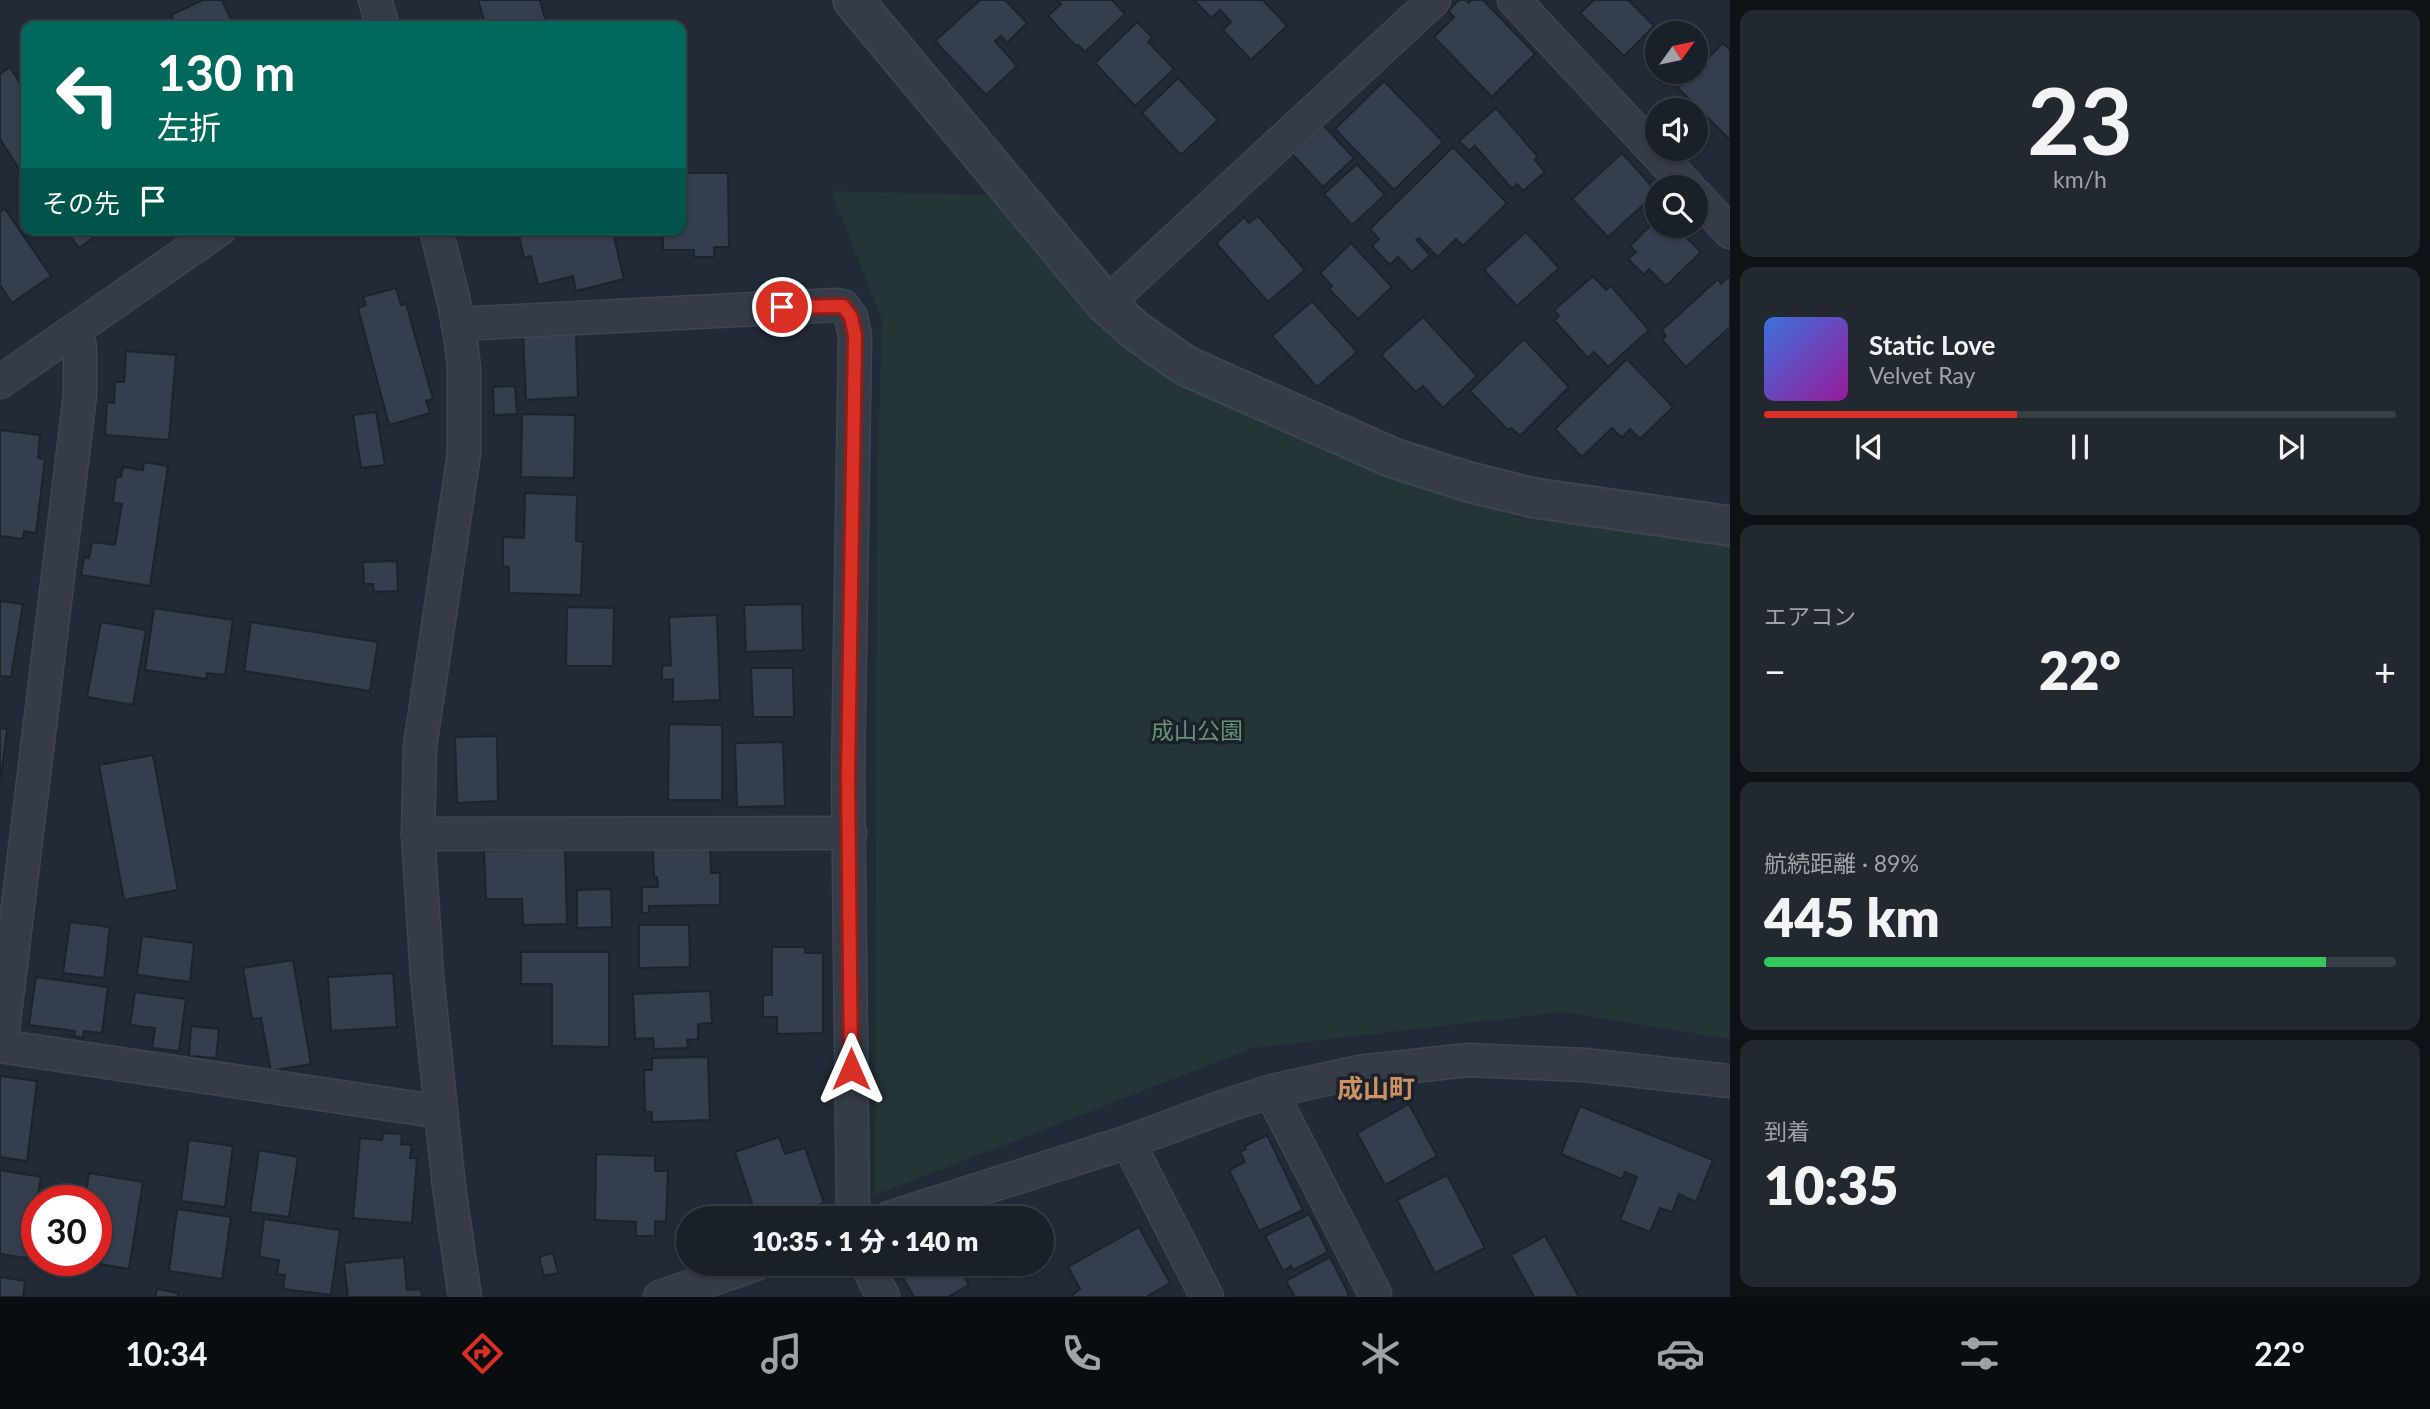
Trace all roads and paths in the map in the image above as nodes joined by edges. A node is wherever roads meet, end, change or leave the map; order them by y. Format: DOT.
graph roads {
  1 [pos="375,0"];
  2 [pos="853,0"];
  3 [pos="1434,0"];
  4 [pos="1514,0"];
  5 [pos="381,21"];
  6 [pos="1677,175"];
  7 [pos="1708,208"];
  8 [pos="1730,232"];
  9 [pos="211,235"];
  10 [pos="437,235"];
  11 [pos="1106,304"];
  12 [pos="458,324"];
  13 [pos="76,330"];
  14 [pos="0,382"];
  15 [pos="1730,526"];
  16 [pos="850,833"];
  17 [pos="418,834"];
  18 [pos="0,1046"];
  19 [pos="1730,1081"];
  20 [pos="1271,1091"];
  21 [pos="441,1112"];
  22 [pos="1128,1142"];
  23 [pos="853,1206"];
  24 [pos="927,1206"];
  25 [pos="721,1276"];
  26 [pos="873,1276"];
  27 [pos="1375,1294"];
  28 [pos="466,1297"];
  29 [pos="660,1297"];
  30 [pos="883,1297"];
  31 [pos="1207,1297"];
  1 -- 5 [label="street"];
  2 -- 11 [label="street"];
  3 -- 11 [label="street"];
  4 -- 6 [label="street"];
  7 -- 8 [label="street"];
  9 -- 13 [label="street"];
  10 -- 12 [label="street"];
  11 -- 15 [label="street"];
  12 -- 16 [label="street"];
  12 -- 17 [label="street"];
  13 -- 14 [label="street"];
  13 -- 18 [label="street"];
  16 -- 17 [label="street"];
  16 -- 23 [label="street"];
  17 -- 21 [label="street"];
  18 -- 21 [label="street"];
  19 -- 20 [label="street"];
  20 -- 22 [label="street"];
  20 -- 27 [label="street"];
  21 -- 28 [label="street"];
  22 -- 24 [label="street"];
  22 -- 31 [label="street"];
  25 -- 29 [label="street"];
  26 -- 30 [label="street"];
}
